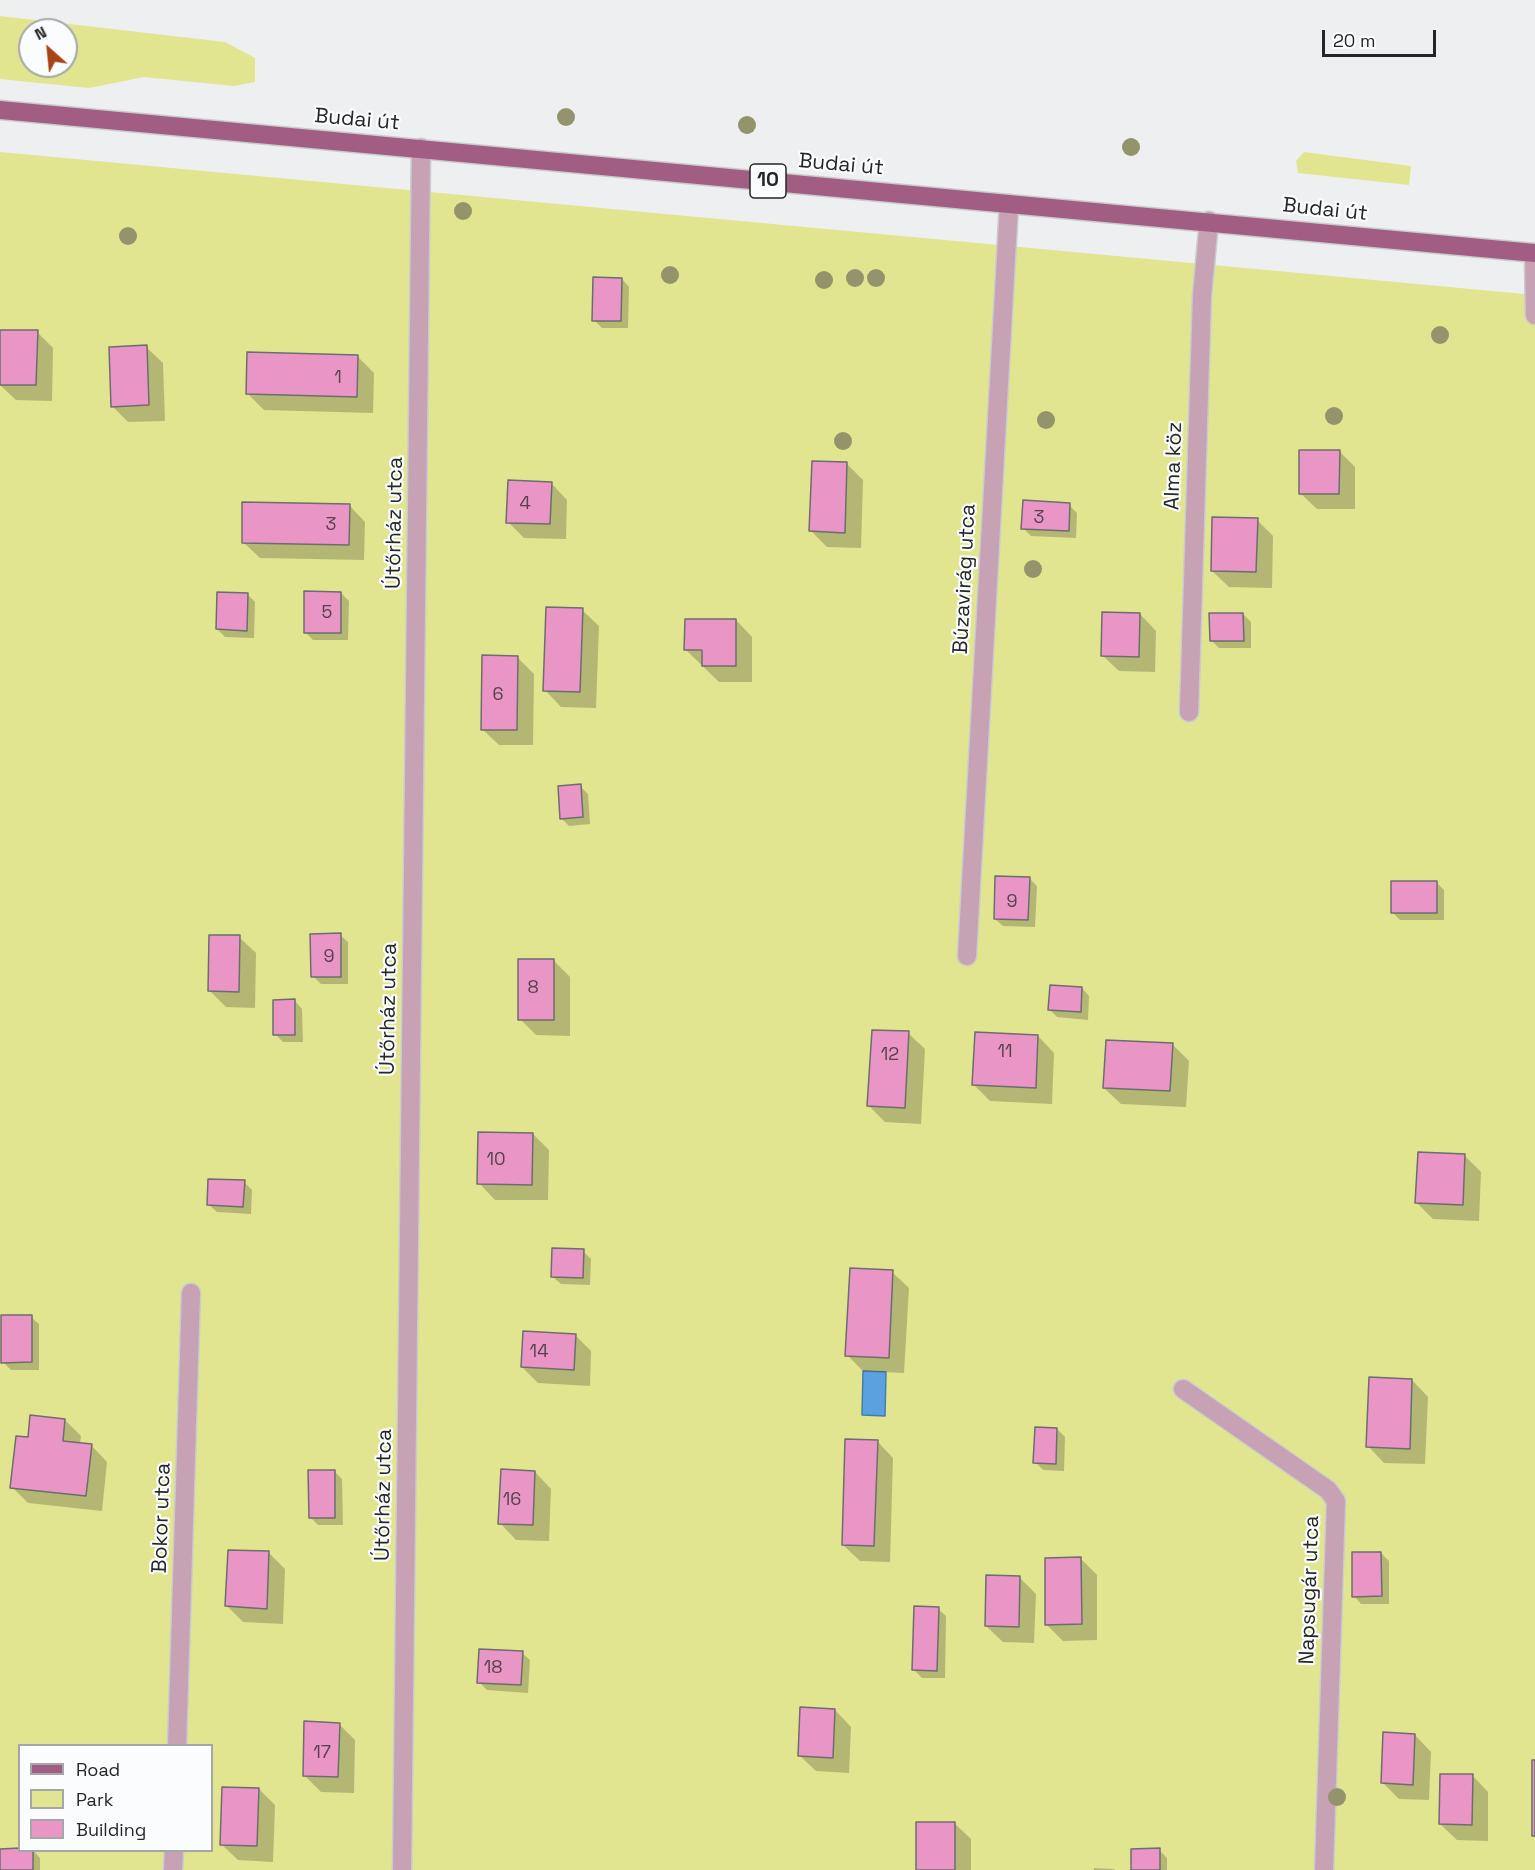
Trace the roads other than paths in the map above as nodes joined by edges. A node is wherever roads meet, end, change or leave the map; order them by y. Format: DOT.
graph roads {
  1 [pos="0,110"];
  2 [pos="422,148"];
  3 [pos="1009,204"];
  4 [pos="1209,221"];
  5 [pos="1534,253"];
  6 [pos="1535,315"];
  7 [pos="1189,712"];
  8 [pos="967,956"];
  9 [pos="191,1293"];
  10 [pos="1183,1389"];
  11 [pos="177,1744"];
  12 [pos="174,1852"];
  13 [pos="173,1870"];
  14 [pos="402,1870"];
  15 [pos="1324,1870"];
  1 -- 2 [label="main road, Budai út / 10"];
  2 -- 3 [label="main road, Budai út / 10"];
  2 -- 14 [label="street, Útőrház utca"];
  3 -- 4 [label="main road, Budai út / 10"];
  3 -- 8 [label="street, Búzavirág utca"];
  4 -- 5 [label="main road, Budai út / 10"];
  4 -- 7 [label="street, Alma köz"];
  5 -- 6 [label="street"];
  9 -- 11 [label="street, Bokor utca"];
  10 -- 15 [label="street, Napsugár utca"];
  12 -- 13 [label="street"];
}
